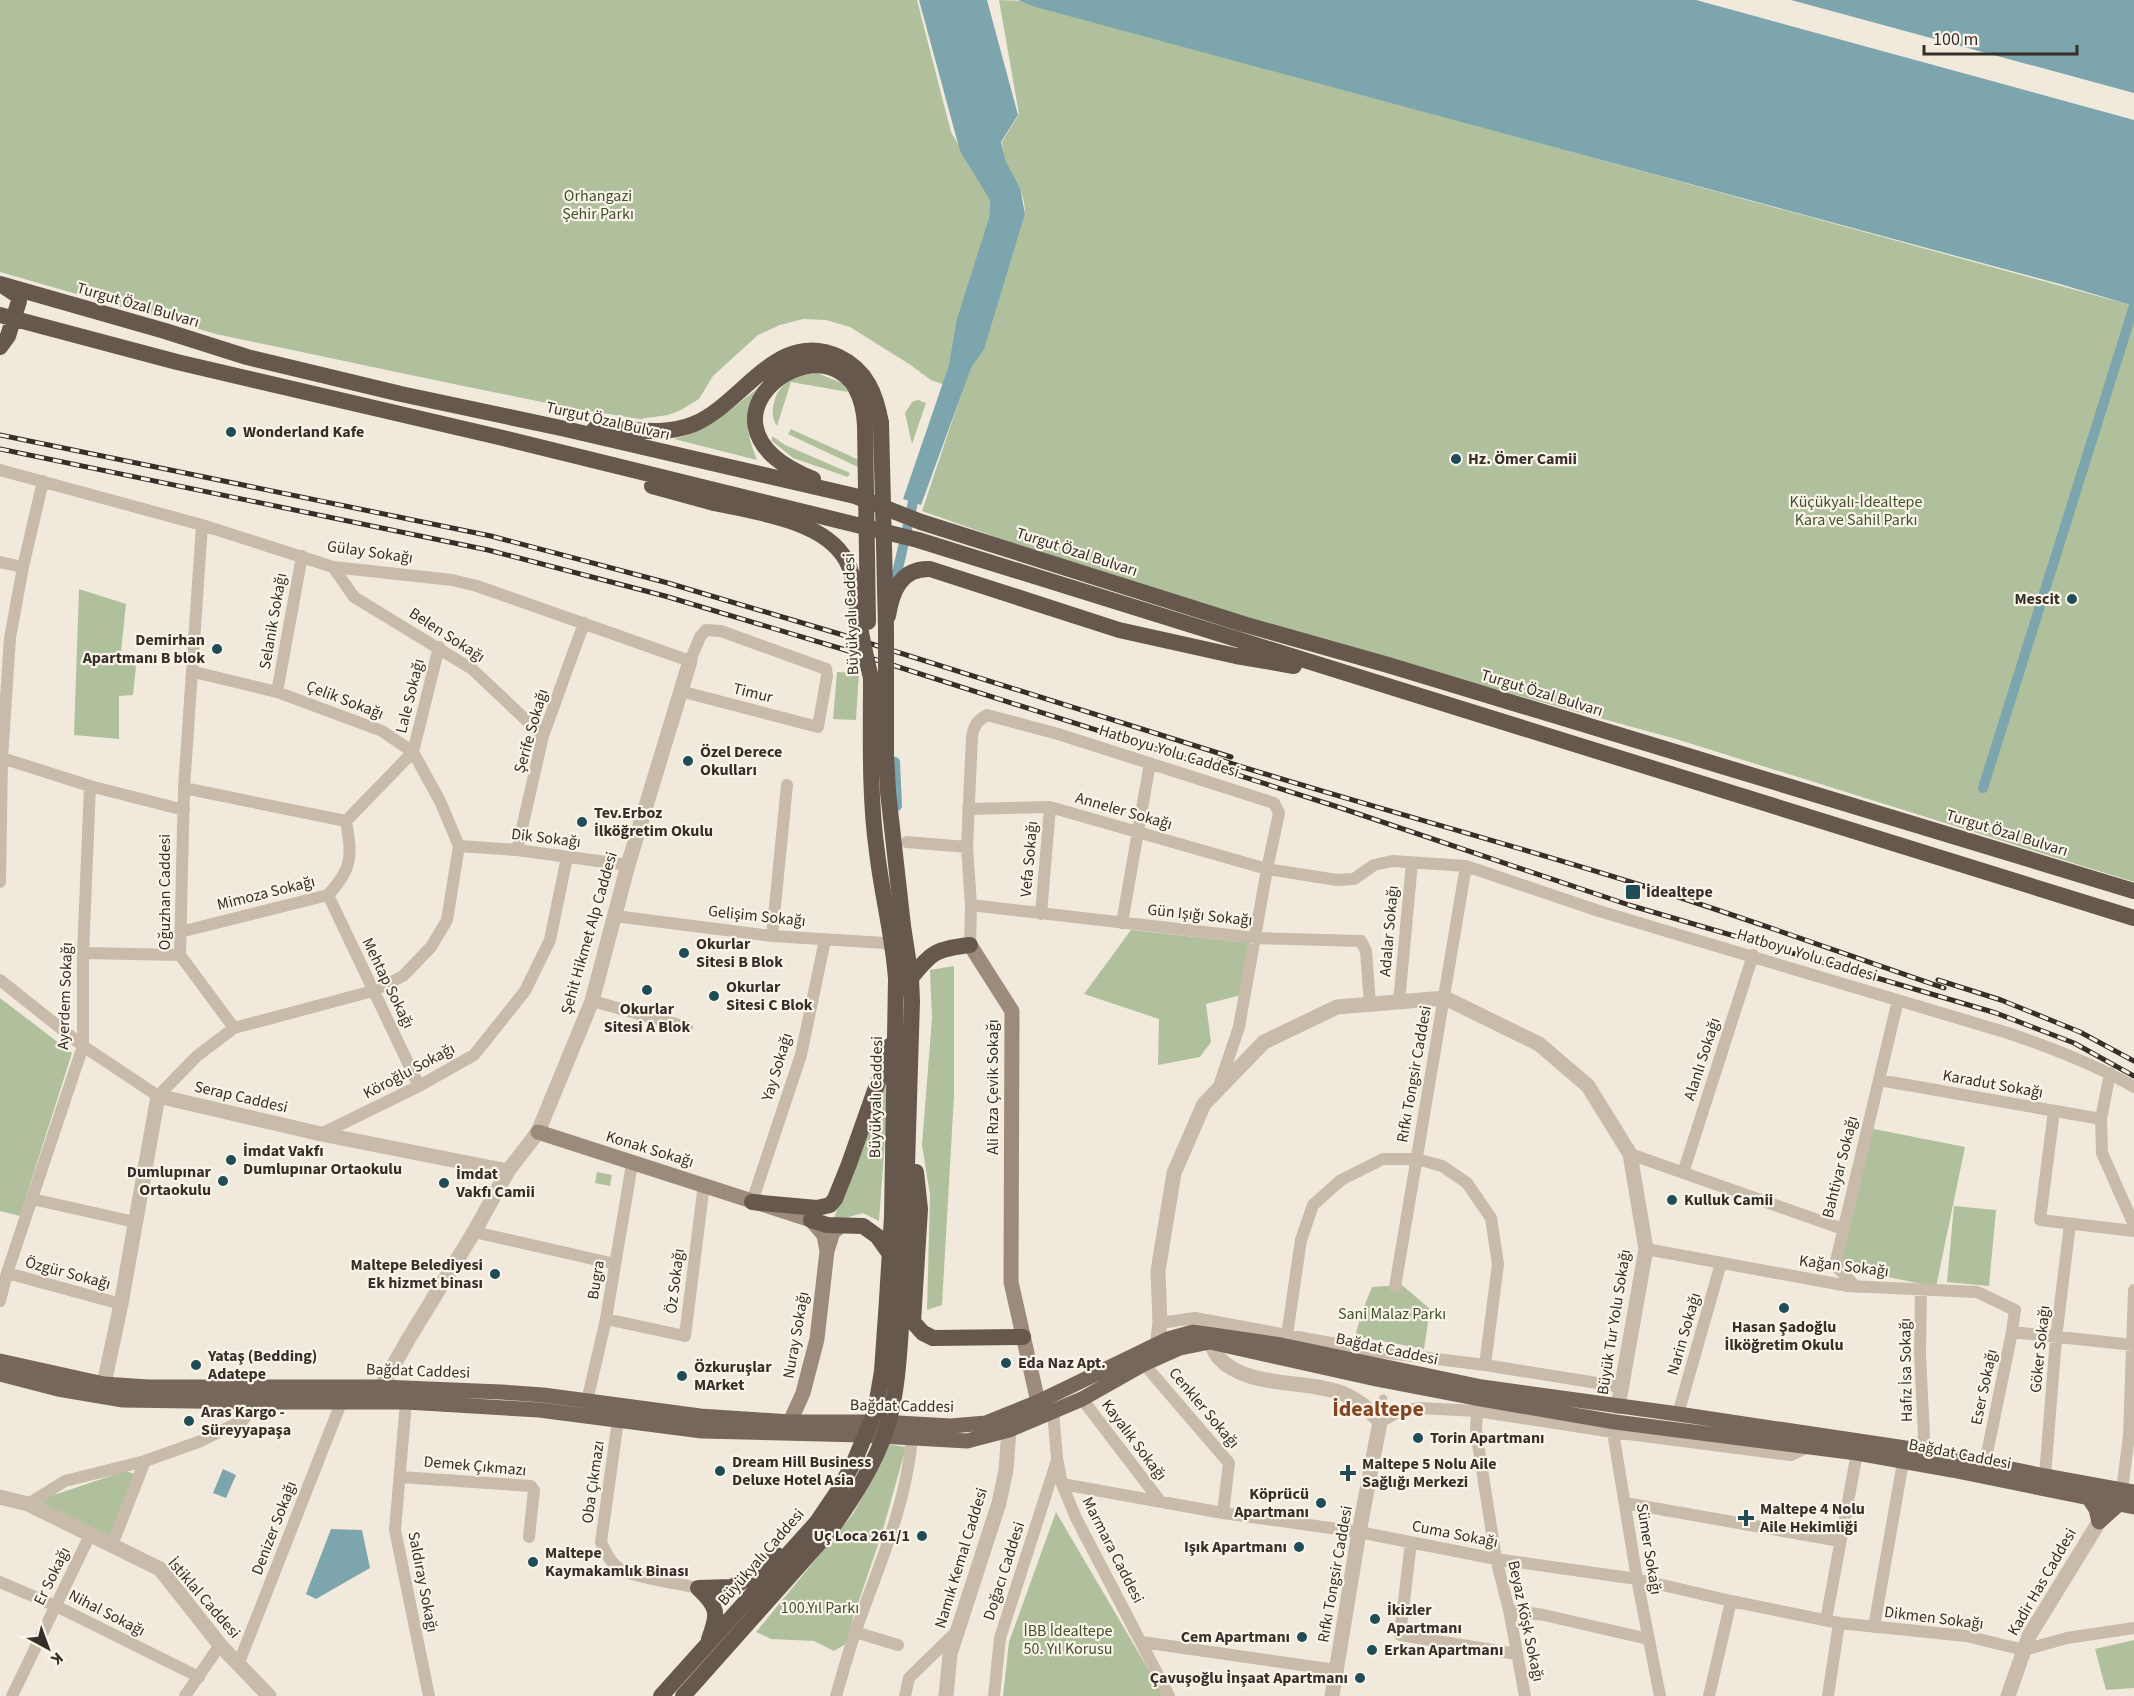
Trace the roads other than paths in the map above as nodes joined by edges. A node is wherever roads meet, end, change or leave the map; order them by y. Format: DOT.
graph roads {
  1 [pos="0,284"];
  2 [pos="7,317"];
  3 [pos="0,347"];
  4 [pos="873,424"];
  5 [pos="561,428"];
  6 [pos="503,438"];
  7 [pos="0,470"];
  8 [pos="43,481"];
  9 [pos="855,496"];
  10 [pos="202,525"];
  11 [pos="302,555"];
  12 [pos="0,562"];
  13 [pos="23,567"];
  14 [pos="333,567"];
  15 [pos="584,623"];
  16 [pos="886,628"];
  17 [pos="5,640"];
  18 [pos="440,647"];
  19 [pos="690,661"];
  20 [pos="194,672"];
  21 [pos="1354,675"];
  22 [pos="871,678"];
  23 [pos="277,692"];
  24 [pos="680,692"];
  25 [pos="818,727"];
  26 [pos="543,736"];
  27 [pos="413,752"];
  28 [pos="2,758"];
  29 [pos="1150,763"];
  30 [pos="787,785"];
  31 [pos="90,786"];
  32 [pos="184,788"];
  33 [pos="1050,807"];
  34 [pos="968,809"];
  35 [pos="184,810"];
  36 [pos="346,821"];
  37 [pos="1137,831"];
  38 [pos="907,843"];
  39 [pos="459,846"];
  40 [pos="966,847"];
  41 [pos="517,850"];
  42 [pos="567,858"];
  43 [pos="1412,863"];
  44 [pos="628,865"];
  45 [pos="1466,866"];
  46 [pos="1267,869"];
  47 [pos="0,882"];
  48 [pos="2134,891"];
  49 [pos="328,895"];
  50 [pos="971,906"];
  51 [pos="1041,914"];
  52 [pos="615,916"];
  53 [pos="2134,918"];
  54 [pos="1122,923"];
  55 [pos="896,925"];
  56 [pos="180,932"];
  57 [pos="772,936"];
  58 [pos="1256,938"];
  59 [pos="825,940"];
  60 [pos="970,945"];
  61 [pos="894,949"];
  62 [pos="83,953"];
  63 [pos="180,955"];
  64 [pos="1753,955"];
  65 [pos="911,978"];
  66 [pos="0,980"];
  67 [pos="373,991"];
  68 [pos="1445,998"];
  69 [pos="1898,1000"];
  70 [pos="592,1001"];
  71 [pos="1399,1002"];
  72 [pos="1370,1005"];
  73 [pos="687,1027"];
  74 [pos="234,1028"];
  75 [pos="895,1033"];
  76 [pos="83,1046"];
  77 [pos="2110,1073"];
  78 [pos="1879,1080"];
  79 [pos="419,1086"];
  80 [pos="2134,1087"];
  81 [pos="1218,1090"];
  82 [pos="158,1096"];
  83 [pos="2054,1112"];
  84 [pos="2102,1119"];
  85 [pos="538,1132"];
  86 [pos="321,1134"];
  87 [pos="909,1145"];
  88 [pos="1630,1154"];
  89 [pos="1417,1159"];
  90 [pos="632,1164"];
  91 [pos="508,1172"];
  92 [pos="1683,1173"];
  93 [pos="704,1184"];
  94 [pos="32,1199"];
  95 [pos="752,1202"];
  96 [pos="811,1220"];
  97 [pos="135,1222"];
  98 [pos="2070,1224"];
  99 [pos="2134,1225"];
  100 [pos="840,1226"];
  101 [pos="1843,1229"];
  102 [pos="2134,1231"];
  103 [pos="474,1232"];
  104 [pos="1646,1249"];
  105 [pos="827,1251"];
  106 [pos="889,1253"];
  107 [pos="1721,1263"];
  108 [pos="615,1264"];
  109 [pos="7,1273"];
  110 [pos="1395,1287"];
  111 [pos="1856,1287"];
  112 [pos="1921,1290"];
  113 [pos="2134,1290"];
  114 [pos="895,1299"];
  115 [pos="0,1301"];
  116 [pos="121,1304"];
  117 [pos="606,1319"];
  118 [pos="1160,1323"];
  119 [pos="2012,1332"];
  120 [pos="1287,1335"];
  121 [pos="1023,1338"];
  122 [pos="2056,1338"];
  123 [pos="1210,1342"];
  124 [pos="1156,1345"];
  125 [pos="2133,1345"];
  126 [pos="0,1361"];
  127 [pos="1144,1364"];
  128 [pos="1485,1365"];
  129 [pos="0,1374"];
  130 [pos="104,1384"];
  131 [pos="1622,1387"];
  132 [pos="380,1394"];
  133 [pos="1082,1399"];
  134 [pos="1383,1399"];
  135 [pos="587,1401"];
  136 [pos="257,1402"];
  137 [pos="406,1402"];
  138 [pos="1038,1402"];
  139 [pos="341,1403"];
  140 [pos="1477,1411"];
  141 [pos="1053,1412"];
  142 [pos="1678,1414"];
  143 [pos="618,1420"];
  144 [pos="1615,1420"];
  145 [pos="790,1422"];
  146 [pos="1380,1422"];
  147 [pos="1009,1430"];
  148 [pos="1779,1436"];
  149 [pos="912,1438"];
  150 [pos="1809,1447"];
  151 [pos="1921,1450"];
  152 [pos="1857,1453"];
  153 [pos="1057,1458"];
  154 [pos="145,1461"];
  155 [pos="1903,1462"];
  156 [pos="1985,1463"];
  157 [pos="2044,1476"];
  158 [pos="400,1477"];
  159 [pos="1062,1484"];
  160 [pos="0,1497"];
  161 [pos="2088,1497"];
  162 [pos="2127,1498"];
  163 [pos="1160,1501"];
  164 [pos="1625,1503"];
  165 [pos="28,1504"];
  166 [pos="1223,1513"];
  167 [pos="2099,1522"];
  168 [pos="823,1527"];
  169 [pos="1359,1532"];
  170 [pos="90,1535"];
  171 [pos="529,1538"];
  172 [pos="1840,1541"];
  173 [pos="1410,1542"];
  174 [pos="112,1545"];
  175 [pos="1496,1559"];
  176 [pos="1637,1579"];
  177 [pos="0,1582"];
  178 [pos="698,1588"];
  179 [pos="1731,1601"];
  180 [pos="56,1606"];
  181 [pos="1509,1610"];
  182 [pos="1826,1620"];
  183 [pos="1839,1623"];
  184 [pos="1874,1627"];
  185 [pos="2134,1628"];
  186 [pos="958,1630"];
  187 [pos="855,1632"];
  188 [pos="1648,1639"];
  189 [pos="1142,1642"];
  190 [pos="220,1645"];
  191 [pos="898,1646"];
  192 [pos="706,1647"];
  193 [pos="2024,1650"];
  194 [pos="1517,1654"];
  195 [pos="238,1665"];
  196 [pos="1336,1670"];
  197 [pos="199,1677"];
  198 [pos="0,1694"];
  199 [pos="4,1696"];
  200 [pos="12,1696"];
  201 [pos="185,1696"];
  202 [pos="269,1696"];
  203 [pos="429,1696"];
  204 [pos="661,1696"];
  205 [pos="684,1696"];
  206 [pos="836,1696"];
  207 [pos="905,1696"];
  208 [pos="946,1696"];
  209 [pos="994,1696"];
  210 [pos="1169,1696"];
  211 [pos="1332,1696"];
  212 [pos="1525,1696"];
  213 [pos="1660,1696"];
  214 [pos="1708,1696"];
  215 [pos="1828,1696"];
  216 [pos="2008,1696"];
  1 -- 2 [label="highway"];
  1 -- 5 [label="highway, Turgut Özal Bulvarı"];
  2 -- 3 [label="highway"];
  2 -- 6 [label="highway"];
  4 -- 5 [label="highway"];
  4 -- 9 [label="highway"];
  4 -- 16 [label="highway, bridge"];
  4 -- 22 [label="highway, Büyükyalı Caddesi, bridge"];
  5 -- 9 [label="highway, Turgut Özal Bulvarı"];
  6 -- 21 [label="highway"];
  6 -- 22 [label="highway, bridge"];
  7 -- 8 [label="street, Gülay Sokağı"];
  8 -- 10 [label="street, Gülay Sokağı"];
  8 -- 13 [label="street"];
  9 -- 48 [label="highway, Turgut Özal Bulvarı"];
  10 -- 11 [label="street, Gülay Sokağı"];
  10 -- 20 [label="street, Oğuzhan Caddesi"];
  11 -- 14 [label="street, Gülay Sokağı"];
  11 -- 23 [label="street, Selanik Sokağı"];
  12 -- 13 [label="street"];
  13 -- 17 [label="street"];
  14 -- 15 [label="street, Gülay Sokağı"];
  14 -- 18 [label="street, Belen Sokağı"];
  15 -- 19 [label="street, Gülay Sokağı"];
  15 -- 26 [label="street, Şerife Sokağı"];
  16 -- 21 [label="highway, bridge"];
  16 -- 55 [label="highway, Büyükyalı Caddesi, bridge"];
  17 -- 28 [label="street"];
  18 -- 26 [label="street, Belen Sokağı"];
  18 -- 27 [label="street, Lale Sokağı"];
  19 -- 24 [label="street, Şehit Hikmet Alp Caddesi"];
  19 -- 25 [label="street, Şehit Hikmet Alp Caddesi"];
  20 -- 23 [label="street, Çelik Sokağı"];
  20 -- 32 [label="street, Oğuzhan Caddesi"];
  21 -- 53 [label="highway"];
  22 -- 55 [label="highway, Büyükyalı Caddesi"];
  23 -- 27 [label="street, Çelik Sokağı"];
  24 -- 25 [label="street, Timur"];
  24 -- 44 [label="street, Şehit Hikmet Alp Caddesi"];
  26 -- 41 [label="street, Şerife Sokağı"];
  27 -- 36 [label="street"];
  27 -- 39 [label="street, Çelik Sokağı"];
  28 -- 31 [label="street"];
  28 -- 47 [label="street"];
  29 -- 34 [label="street, Hatboyu Yolu Caddesi"];
  29 -- 37 [label="street"];
  29 -- 46 [label="street, Hatboyu Yolu Caddesi"];
  30 -- 57 [label="street"];
  31 -- 35 [label="street"];
  31 -- 62 [label="street, Ayerdem Sokağı"];
  32 -- 35 [label="street, Oğuzhan Caddesi"];
  32 -- 36 [label="street"];
  33 -- 34 [label="street, Anneler Sokağı"];
  33 -- 37 [label="street, Anneler Sokağı"];
  33 -- 51 [label="street, Vefa Sokağı"];
  34 -- 40 [label="street"];
  35 -- 56 [label="street, Oğuzhan Caddesi"];
  36 -- 49 [label="street, Mimoza Sokağı"];
  37 -- 46 [label="street, Anneler Sokağı"];
  37 -- 54 [label="street"];
  38 -- 40 [label="street"];
  39 -- 41 [label="street, Dik Sokağı"];
  39 -- 67 [label="street"];
  40 -- 50 [label="street"];
  41 -- 42 [label="street, Dik Sokağı"];
  42 -- 44 [label="street, Dik Sokağı"];
  42 -- 79 [label="street, Köroğlu Sokağı"];
  43 -- 45 [label="street, Hatboyu Yolu Caddesi"];
  43 -- 46 [label="street, Anneler Sokağı"];
  43 -- 71 [label="street, Adalar Sokağı"];
  44 -- 52 [label="street, Şehit Hikmet Alp Caddesi"];
  45 -- 64 [label="street, Hatboyu Yolu Caddesi"];
  45 -- 68 [label="street, Rıfkı Tongsir Caddesi"];
  46 -- 58 [label="street"];
  49 -- 56 [label="street, Mimoza Sokağı"];
  49 -- 67 [label="street, Mehtap Sokağı"];
  50 -- 51 [label="street, Gün Işığı Sokağı"];
  50 -- 60 [label="street"];
  51 -- 54 [label="street, Gün Işığı Sokağı"];
  52 -- 57 [label="street, Gelişim Sokağı"];
  52 -- 70 [label="street, Şehit Hikmet Alp Caddesi"];
  54 -- 58 [label="street, Gün Işığı Sokağı"];
  55 -- 61 [label="highway, Büyükyalı Caddesi"];
  55 -- 65 [label="highway, Büyükyalı Caddesi"];
  56 -- 63 [label="street, Oğuzhan Caddesi"];
  57 -- 59 [label="street, Gelişim Sokağı"];
  58 -- 72 [label="street, Gün Işığı Sokağı"];
  58 -- 81 [label="street"];
  59 -- 61 [label="street, Gelişim Sokağı"];
  59 -- 95 [label="street, Yay Sokağı"];
  60 -- 65 [label="highway"];
  60 -- 121 [label="main road, Ali Rıza Çevik Sokağı"];
  61 -- 75 [label="highway, Büyükyalı Caddesi"];
  62 -- 63 [label="street"];
  62 -- 76 [label="street, Ayerdem Sokağı"];
  63 -- 74 [label="street, Oğuzhan Caddesi"];
  64 -- 69 [label="street, Hatboyu Yolu Caddesi"];
  64 -- 92 [label="street, Alanlı Sokağı"];
  65 -- 87 [label="highway, Büyükyalı Caddesi"];
  66 -- 76 [label="street, Serap Caddesi"];
  67 -- 74 [label="street"];
  67 -- 79 [label="street, Mehtap Sokağı"];
  68 -- 71 [label="street"];
  68 -- 88 [label="street, Büyük Tur Yolu Sokağı"];
  68 -- 89 [label="street, Rıfkı Tongsir Caddesi"];
  69 -- 77 [label="street, Hatboyu Yolu Caddesi"];
  69 -- 78 [label="street, Bahtiyar Sokağı"];
  70 -- 73 [label="street"];
  70 -- 85 [label="street, Şehit Hikmet Alp Caddesi"];
  71 -- 72 [label="street"];
  72 -- 81 [label="street"];
  74 -- 82 [label="street"];
  75 -- 95 [label="highway"];
  75 -- 106 [label="highway, Büyükyalı Caddesi"];
  76 -- 82 [label="street, Serap Caddesi"];
  76 -- 94 [label="street, Ayerdem Sokağı"];
  77 -- 80 [label="street, Hatboyu Yolu Caddesi"];
  77 -- 84 [label="street"];
  78 -- 83 [label="street, Karadut Sokağı"];
  78 -- 101 [label="street, Bahtiyar Sokağı"];
  79 -- 86 [label="street, Köroğlu Sokağı"];
  81 -- 118 [label="street"];
  82 -- 86 [label="street, Serap Caddesi"];
  82 -- 97 [label="street"];
  83 -- 84 [label="street, Karadut Sokağı"];
  83 -- 98 [label="street"];
  84 -- 99 [label="street"];
  85 -- 90 [label="main road, Konak Sokağı"];
  85 -- 91 [label="street, Şehit Hikmet Alp Caddesi"];
  86 -- 91 [label="street, Serap Caddesi"];
  87 -- 114 [label="highway, Büyükyalı Caddesi"];
  87 -- 121 [label="highway"];
  88 -- 92 [label="street, Bahtiyar Sokağı"];
  88 -- 104 [label="street, Büyük Tur Yolu Sokağı"];
  89 -- 110 [label="street, Rıfkı Tongsir Caddesi"];
  89 -- 120 [label="street"];
  89 -- 128 [label="street"];
  90 -- 93 [label="main road, Konak Sokağı"];
  90 -- 108 [label="street, Bugra"];
  91 -- 103 [label="street, Şehit Hikmet Alp Caddesi"];
  92 -- 101 [label="street, Bahtiyar Sokağı"];
  93 -- 95 [label="main road, Konak Sokağı"];
  93 -- 117 [label="street, Öz Sokağı"];
  94 -- 97 [label="street"];
  94 -- 109 [label="street, Ayerdem Sokağı"];
  95 -- 96 [label="main road, Konak Sokağı"];
  96 -- 100 [label="highway"];
  96 -- 105 [label="main road"];
  97 -- 116 [label="street"];
  98 -- 102 [label="street"];
  98 -- 122 [label="street, Göker Sokağı"];
  100 -- 105 [label="main road"];
  100 -- 106 [label="highway"];
  101 -- 111 [label="street"];
  103 -- 108 [label="street"];
  103 -- 132 [label="street, Şehit Hikmet Alp Caddesi"];
  104 -- 107 [label="street, Kağan Sokağı"];
  104 -- 131 [label="street, Büyük Tur Yolu Sokağı"];
  105 -- 145 [label="main road, Nuray Sokağı"];
  106 -- 114 [label="highway, Büyükyalı Caddesi"];
  107 -- 111 [label="street, Kağan Sokağı"];
  107 -- 142 [label="street, Narin Sokağı"];
  108 -- 117 [label="street, Bugra"];
  109 -- 115 [label="street, Ayerdem Sokağı"];
  109 -- 116 [label="street, Özgür Sokağı"];
  111 -- 112 [label="street, Kağan Sokağı"];
  112 -- 119 [label="street, Kağan Sokağı"];
  112 -- 151 [label="street, Hafız İsa Sokağı"];
  113 -- 125 [label="street"];
  114 -- 168 [label="highway, Büyükyalı Caddesi, bridge"];
  116 -- 130 [label="street"];
  117 -- 135 [label="street, Bugra"];
  118 -- 120 [label="street"];
  118 -- 124 [label="street"];
  119 -- 122 [label="street, Eser Sokağı"];
  119 -- 156 [label="street, Eser Sokağı"];
  120 -- 128 [label="street"];
  121 -- 138 [label="main road, Ali Rıza Çevik Sokağı"];
  122 -- 125 [label="street, Eser Sokağı"];
  122 -- 157 [label="street, Göker Sokağı"];
  123 -- 127 [label="main road, Bağdat Caddesi"];
  123 -- 144 [label="main road, Bağdat Caddesi"];
  123 -- 146 [label="street"];
  124 -- 138 [label="main road, Bağdat Caddesi"];
  124 -- 144 [label="main road, Bağdat Caddesi"];
  125 -- 162 [label="street"];
  126 -- 130 [label="main road, Bağdat Caddesi"];
  127 -- 133 [label="main road, Bağdat Caddesi"];
  127 -- 166 [label="street, Cenkler Sokağı"];
  128 -- 131 [label="street"];
  129 -- 136 [label="main road, Bağdat Caddesi"];
  130 -- 132 [label="main road, Bağdat Caddesi"];
  131 -- 144 [label="street, Büyük Tur Yolu Sokağı"];
  132 -- 135 [label="main road, Bağdat Caddesi"];
  132 -- 137 [label="main road, Bağdat Caddesi"];
  132 -- 139 [label="main road, Bağdat Caddesi"];
  133 -- 141 [label="main road, Bağdat Caddesi"];
  133 -- 163 [label="street, Kayalık Sokağı"];
  134 -- 146 [label="street, Rıfkı Tongsir Caddesi"];
  135 -- 145 [label="main road, Bağdat Caddesi"];
  136 -- 139 [label="main road, Bağdat Caddesi"];
  136 -- 154 [label="street"];
  137 -- 143 [label="main road, Bağdat Caddesi"];
  137 -- 158 [label="street, Saldıray Sokağı"];
  138 -- 145 [label="main road, Bağdat Caddesi"];
  139 -- 195 [label="street, Denizer Sokağı"];
  140 -- 144 [label="street"];
  140 -- 146 [label="street"];
  140 -- 175 [label="street, Beyaz Köşk Sokağı"];
  141 -- 147 [label="main road, Bağdat Caddesi"];
  141 -- 153 [label="street, Marmara Caddesi"];
  142 -- 144 [label="main road, Bağdat Caddesi"];
  142 -- 148 [label="main road, Bağdat Caddesi"];
  143 -- 149 [label="main road, Bağdat Caddesi"];
  143 -- 178 [label="street, Oba Çıkmazı"];
  144 -- 148 [label="main road, Bağdat Caddesi"];
  144 -- 150 [label="street"];
  144 -- 164 [label="street, Sümer Sokağı"];
  146 -- 169 [label="street, Rıfkı Tongsir Caddesi"];
  147 -- 149 [label="main road, Bağdat Caddesi"];
  147 -- 186 [label="street, Namık Kemal Caddesi"];
  148 -- 150 [label="main road, Bağdat Caddesi"];
  148 -- 151 [label="main road, Bağdat Caddesi"];
  149 -- 187 [label="street"];
  150 -- 152 [label="main road, Bağdat Caddesi"];
  151 -- 156 [label="main road, Bağdat Caddesi"];
  152 -- 155 [label="main road, Bağdat Caddesi"];
  152 -- 172 [label="street"];
  153 -- 159 [label="street, Marmara Caddesi"];
  153 -- 209 [label="street, Doğacı Caddesi"];
  154 -- 165 [label="street"];
  154 -- 174 [label="street"];
  155 -- 161 [label="main road, Bağdat Caddesi"];
  155 -- 184 [label="street"];
  156 -- 157 [label="main road, Bağdat Caddesi"];
  157 -- 162 [label="main road, Bağdat Caddesi"];
  158 -- 171 [label="street, Demek Çıkmazı"];
  158 -- 203 [label="street, Saldıray Sokağı"];
  159 -- 163 [label="street, Cuma Sokağı"];
  159 -- 189 [label="street, Marmara Caddesi"];
  160 -- 165 [label="street, İstiklal Caddesi"];
  161 -- 162 [label="main road, Bağdat Caddesi"];
  161 -- 167 [label="main road"];
  162 -- 167 [label="main road"];
  163 -- 166 [label="street, Cuma Sokağı"];
  164 -- 172 [label="street"];
  164 -- 176 [label="street, Sümer Sokağı"];
  165 -- 170 [label="street, İstiklal Caddesi"];
  166 -- 169 [label="street, Cuma Sokağı"];
  167 -- 193 [label="street, Kadir Has Caddesi"];
  168 -- 178 [label="highway"];
  168 -- 192 [label="highway, Büyükyalı Caddesi"];
  168 -- 205 [label="highway, Büyükyalı Caddesi"];
  169 -- 173 [label="street, Cuma Sokağı"];
  169 -- 196 [label="street, Rıfkı Tongsir Caddesi"];
  170 -- 174 [label="street, İstiklal Caddesi"];
  170 -- 180 [label="street, Er Sokağı"];
  172 -- 182 [label="street"];
  173 -- 175 [label="street, Cuma Sokağı"];
  173 -- 194 [label="street"];
  174 -- 190 [label="street, İstiklal Caddesi"];
  175 -- 176 [label="street, Cuma Sokağı"];
  175 -- 181 [label="street, Beyaz Köşk Sokağı"];
  176 -- 179 [label="street, Cuma Sokağı"];
  176 -- 188 [label="street, Sümer Sokağı"];
  177 -- 180 [label="street, Nihal Sokağı"];
  178 -- 192 [label="highway"];
  179 -- 182 [label="street, Cuma Sokağı"];
  179 -- 214 [label="street"];
  180 -- 197 [label="street, Nihal Sokağı"];
  180 -- 200 [label="street, Er Sokağı"];
  181 -- 188 [label="street"];
  181 -- 194 [label="street, Beyaz Köşk Sokağı"];
  182 -- 183 [label="street, Cuma Sokağı"];
  183 -- 184 [label="street, Dikmen Sokağı"];
  183 -- 215 [label="street"];
  184 -- 193 [label="street, Dikmen Sokağı"];
  185 -- 193 [label="street"];
  186 -- 207 [label="street"];
  186 -- 208 [label="street, Namık Kemal Caddesi"];
  187 -- 191 [label="street"];
  187 -- 206 [label="street"];
  188 -- 213 [label="street, Sümer Sokağı"];
  189 -- 196 [label="street"];
  189 -- 210 [label="street, Marmara Caddesi"];
  190 -- 195 [label="street, İstiklal Caddesi"];
  190 -- 197 [label="street"];
  192 -- 204 [label="highway, Büyükyalı Caddesi"];
  193 -- 216 [label="street, Kadir Has Caddesi"];
  194 -- 212 [label="street, Beyaz Köşk Sokağı"];
  195 -- 202 [label="street, İstiklal Caddesi"];
  196 -- 211 [label="street, Rıfkı Tongsir Caddesi"];
  197 -- 201 [label="street"];
  198 -- 199 [label="street"];
}
